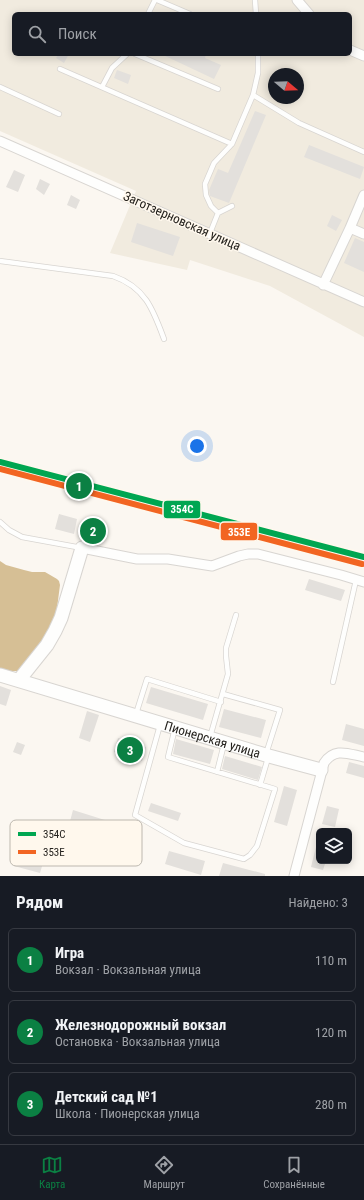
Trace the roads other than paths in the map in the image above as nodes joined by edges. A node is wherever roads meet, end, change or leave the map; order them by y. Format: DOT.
graph roads {
  1 [pos="156,0"];
  2 [pos="255,0"];
  3 [pos="297,0"];
  4 [pos="149,12"];
  5 [pos="185,12"];
  6 [pos="256,12"];
  7 [pos="307,12"];
  8 [pos="352,51"];
  9 [pos="125,56"];
  10 [pos="139,56"];
  11 [pos="258,56"];
  12 [pos="364,56"];
  13 [pos="60,69"];
  14 [pos="0,87"];
  15 [pos="102,87"];
  16 [pos="218,89"];
  17 [pos="254,95"];
  18 [pos="59,114"];
  19 [pos="0,141"];
  20 [pos="232,144"];
  21 [pos="364,152"];
  22 [pos="364,195"];
  23 [pos="232,206"];
  24 [pos="218,213"];
  25 [pos="350,228"];
  26 [pos="210,233"];
  27 [pos="364,234"];
  28 [pos="0,261"];
  29 [pos="323,284"];
  30 [pos="364,302"];
  31 [pos="164,340"];
  32 [pos="0,522"];
  33 [pos="88,528"];
  34 [pos="82,548"];
  35 [pos="360,581"];
  36 [pos="236,615"];
  37 [pos="0,675"];
  38 [pos="19,680"];
  39 [pos="333,682"];
  40 [pos="223,694"];
  41 [pos="220,702"];
  42 [pos="136,716"];
  43 [pos="160,723"];
  44 [pos="175,728"];
  45 [pos="210,738"];
  46 [pos="225,743"];
  47 [pos="267,756"];
  48 [pos="364,757"];
  49 [pos="321,770"];
  50 [pos="217,772"];
  51 [pos="260,785"];
  52 [pos="294,876"];
  1 -- 4 [label="lane"];
  1 -- 5 [label="lane"];
  2 -- 6 [label="lane"];
  3 -- 7 [label="street"];
  8 -- 12 [label="street"];
  9 -- 15 [label="lane"];
  10 -- 16 [label="lane"];
  11 -- 17 [label="lane"];
  13 -- 15 [label="lane"];
  14 -- 18 [label="lane"];
  15 -- 20 [label="lane"];
  17 -- 20 [label="lane"];
  17 -- 21 [label="lane"];
  19 -- 26 [label="street, Заготзерновская улица"];
  20 -- 24 [label="lane"];
  22 -- 25 [label="street"];
  23 -- 24 [label="lane"];
  24 -- 26 [label="lane"];
  25 -- 27 [label="street"];
  25 -- 29 [label="street"];
  26 -- 29 [label="street, Заготзерновская улица"];
  28 -- 31 [label="lane"];
  29 -- 30 [label="street, Заготзерновская улица"];
  32 -- 34 [label="lane"];
  33 -- 34 [label="lane"];
  34 -- 35 [label="street"];
  34 -- 38 [label="street"];
  35 -- 39 [label="lane"];
  36 -- 40 [label="lane"];
  37 -- 38 [label="street, Пионерская улица"];
  38 -- 42 [label="street, Пионерская улица"];
  40 -- 41 [label="lane"];
  40 -- 47 [label="lane"];
  41 -- 42 [label="lane"];
  41 -- 45 [label="lane"];
  42 -- 43 [label="street, Пионерская улица"];
  43 -- 44 [label="street, Пионерская улица"];
  43 -- 51 [label="lane"];
  44 -- 45 [label="street, Пионерская улица"];
  44 -- 50 [label="lane"];
  45 -- 46 [label="street, Пионерская улица"];
  46 -- 47 [label="street, Пионерская улица"];
  46 -- 50 [label="lane"];
  47 -- 49 [label="street, Пионерская улица"];
  47 -- 51 [label="lane"];
  48 -- 49 [label="street"];
  49 -- 52 [label="street"];
  50 -- 51 [label="lane"];
}
